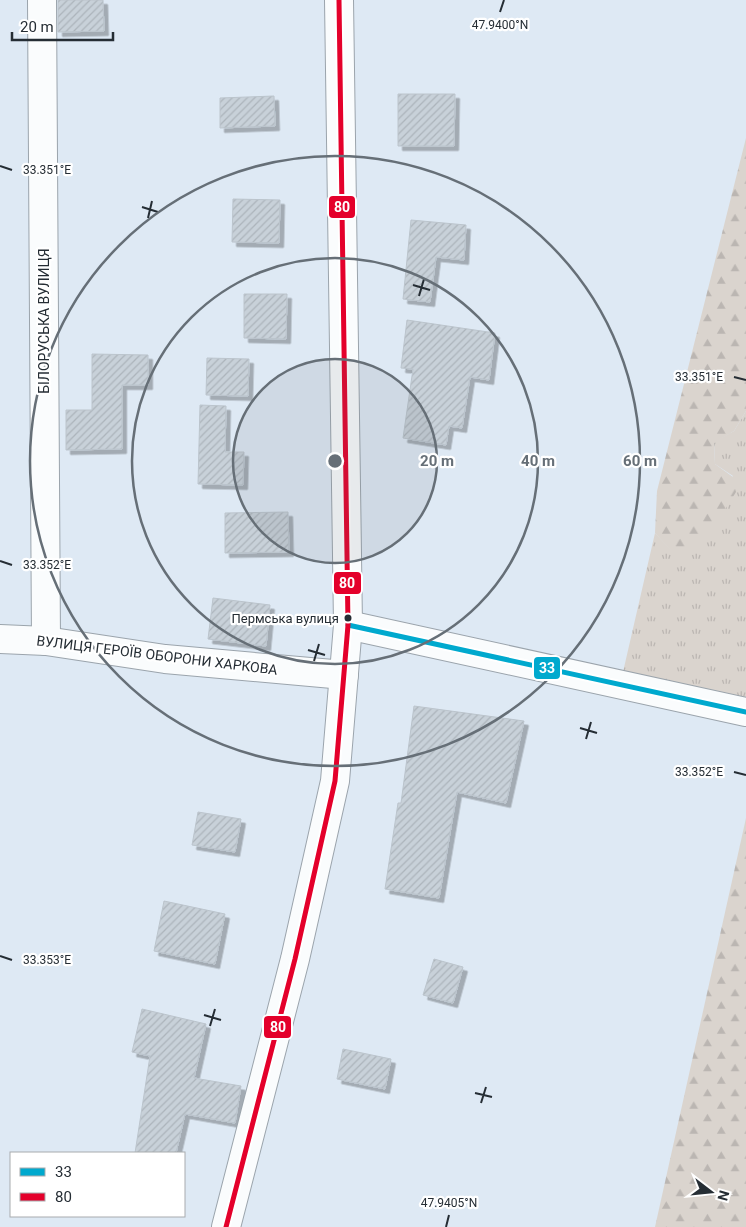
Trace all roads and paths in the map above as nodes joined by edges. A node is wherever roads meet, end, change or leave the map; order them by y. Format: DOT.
graph roads {
  1 [pos="42,0"];
  2 [pos="339,0"];
  3 [pos="348,625"];
  4 [pos="0,639"];
  5 [pos="46,641"];
  6 [pos="344,675"];
  7 [pos="746,712"];
  8 [pos="226,1227"];
  1 -- 5 [label="street, БІЛОРУСЬКА ВУЛИЦЯ"];
  2 -- 3 [label="street"];
  3 -- 6 [label="street"];
  3 -- 7 [label="street"];
  4 -- 5 [label="street, ВУЛИЦЯ ГЕРОЇВ ОБОРОНИ ХАРКОВА"];
  5 -- 6 [label="street, ВУЛИЦЯ ГЕРОЇВ ОБОРОНИ ХАРКОВА"];
  6 -- 8 [label="street"];
}
